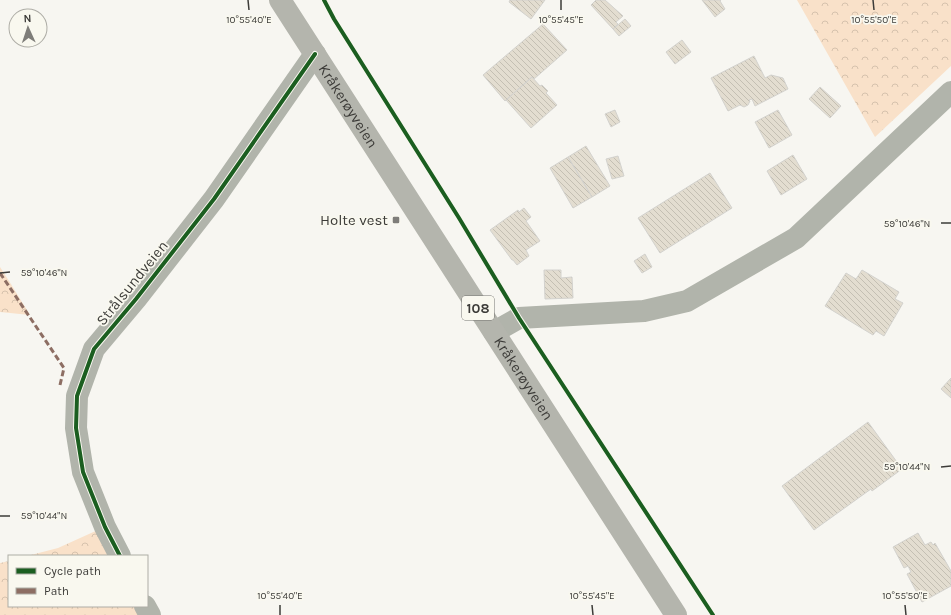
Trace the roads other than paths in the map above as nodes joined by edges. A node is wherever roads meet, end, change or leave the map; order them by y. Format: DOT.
graph roads {
  1 [pos="280,0"];
  2 [pos="315,54"];
  3 [pos="951,92"];
  4 [pos="494,332"];
  5 [pos="120,555"];
  6 [pos="676,615"];
  1 -- 2 [label="main road, Kråkerøyveien / 108"];
  2 -- 4 [label="main road, Kråkerøyveien / 108"];
  2 -- 5 [label="street, Strålsundveien"];
  3 -- 4 [label="street"];
  4 -- 6 [label="main road, Kråkerøyveien / 108"];
}
